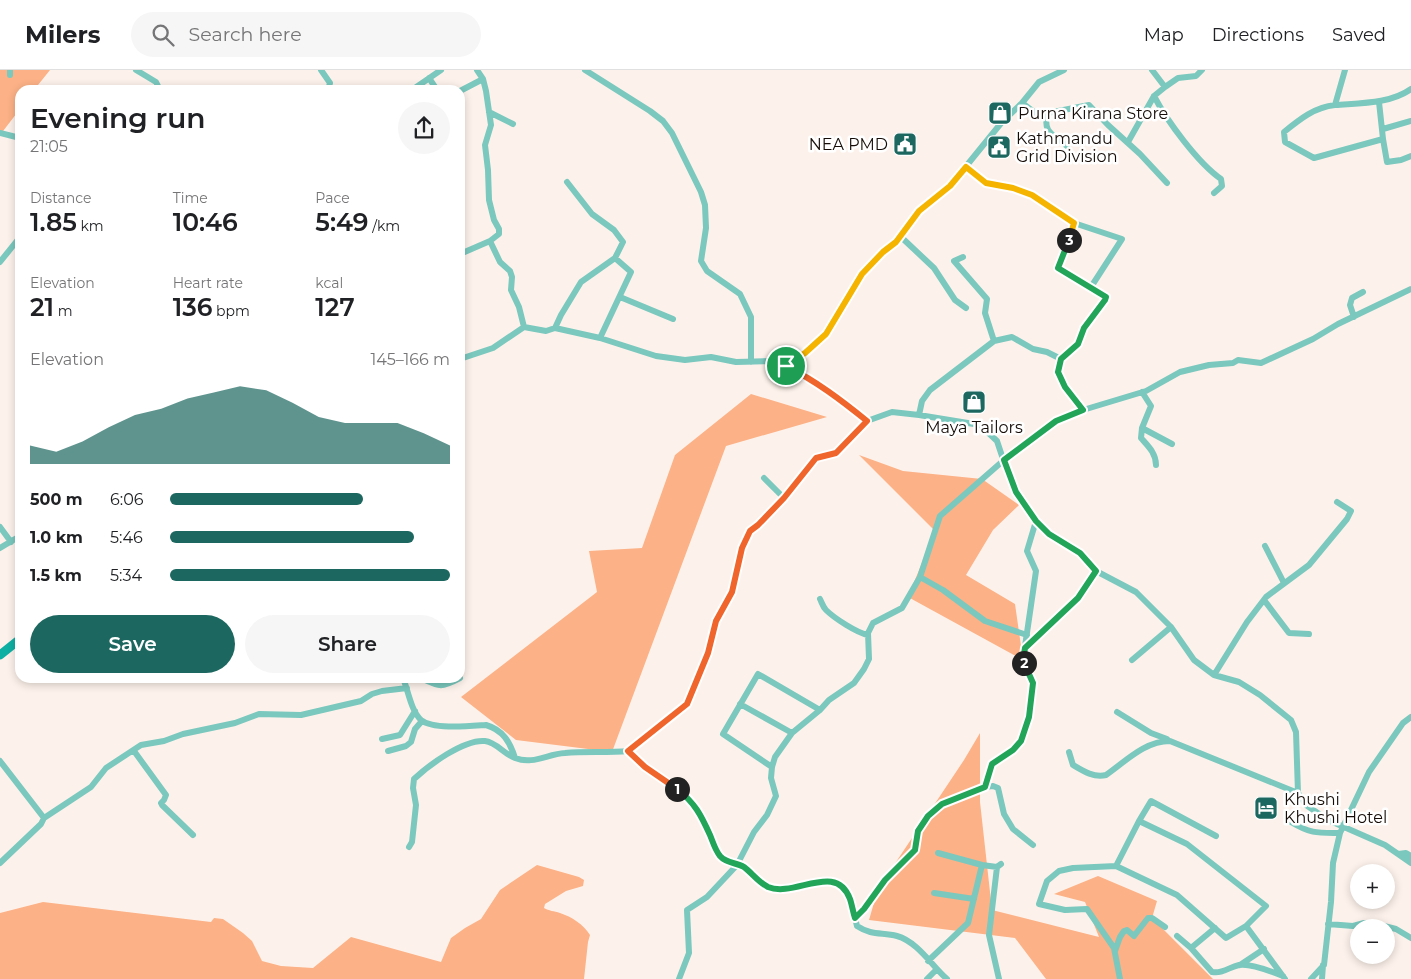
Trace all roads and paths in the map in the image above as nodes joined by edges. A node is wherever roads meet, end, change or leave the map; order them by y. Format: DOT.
graph roads {
  1 [pos="136,70"];
  2 [pos="321,70"];
  3 [pos="440,70"];
  4 [pos="477,70"];
  5 [pos="585,70"];
  6 [pos="1064,70"];
  7 [pos="1152,70"];
  8 [pos="1202,70"];
  9 [pos="1345,70"];
  10 [pos="429,78"];
  11 [pos="483,79"];
  12 [pos="158,85"];
  13 [pos="329,85"];
  14 [pos="419,85"];
  15 [pos="434,85"];
  16 [pos="1165,87"];
  17 [pos="465,88"];
  18 [pos="1411,89"];
  19 [pos="1154,96"];
  20 [pos="1379,102"];
  21 [pos="1022,103"];
  22 [pos="1335,104"];
  23 [pos="489,112"];
  24 [pos="1047,114"];
  25 [pos="1411,121"];
  26 [pos="514,124"];
  27 [pos="1383,130"];
  28 [pos="0,133"];
  29 [pos="15,137"];
  30 [pos="1383,139"];
  31 [pos="1128,142"];
  32 [pos="1067,146"];
  33 [pos="1411,156"];
  34 [pos="966,167"];
  35 [pos="567,182"];
  36 [pos="1167,183"];
  37 [pos="1214,193"];
  38 [pos="1074,223"];
  39 [pos="900,236"];
  40 [pos="490,241"];
  41 [pos="15,243"];
  42 [pos="465,252"];
  43 [pos="963,257"];
  44 [pos="615,258"];
  45 [pos="0,262"];
  46 [pos="1091,287"];
  47 [pos="1411,289"];
  48 [pos="1363,292"];
  49 [pos="620,297"];
  50 [pos="966,308"];
  51 [pos="1354,317"];
  52 [pos="673,319"];
  53 [pos="524,326"];
  54 [pos="554,328"];
  55 [pos="600,338"];
  56 [pos="994,341"];
  57 [pos="465,357"];
  58 [pos="1061,359"];
  59 [pos="751,362"];
  60 [pos="786,366"];
  61 [pos="1142,392"];
  62 [pos="1083,410"];
  63 [pos="919,415"];
  64 [pos="867,421"];
  65 [pos="1142,428"];
  66 [pos="1172,444"];
  67 [pos="1004,460"];
  68 [pos="1156,465"];
  69 [pos="764,478"];
  70 [pos="784,498"];
  71 [pos="1337,502"];
  72 [pos="1036,521"];
  73 [pos="0,527"];
  74 [pos="15,539"];
  75 [pos="11,542"];
  76 [pos="1265,546"];
  77 [pos="0,548"];
  78 [pos="1096,571"];
  79 [pos="920,577"];
  80 [pos="1284,583"];
  81 [pos="820,599"];
  82 [pos="1264,600"];
  83 [pos="1171,627"];
  84 [pos="1309,634"];
  85 [pos="868,635"];
  86 [pos="1027,635"];
  87 [pos="15,643"];
  88 [pos="1025,648"];
  89 [pos="0,655"];
  90 [pos="1132,660"];
  91 [pos="1214,675"];
  92 [pos="404,683"];
  93 [pos="433,683"];
  94 [pos="451,683"];
  95 [pos="407,688"];
  96 [pos="740,704"];
  97 [pos="820,710"];
  98 [pos="415,711"];
  99 [pos="1117,712"];
  100 [pos="1411,717"];
  101 [pos="422,721"];
  102 [pos="792,733"];
  103 [pos="382,739"];
  104 [pos="1170,741"];
  105 [pos="134,750"];
  106 [pos="388,751"];
  107 [pos="628,751"];
  108 [pos="1069,752"];
  109 [pos="515,758"];
  110 [pos="0,761"];
  111 [pos="772,766"];
  112 [pos="985,787"];
  113 [pos="1298,792"];
  114 [pos="44,818"];
  115 [pos="1139,821"];
  116 [pos="1291,822"];
  117 [pos="1344,826"];
  118 [pos="1340,833"];
  119 [pos="193,835"];
  120 [pos="1216,836"];
  121 [pos="1032,845"];
  122 [pos="409,847"];
  123 [pos="938,853"];
  124 [pos="1398,854"];
  125 [pos="1411,856"];
  126 [pos="0,863"];
  127 [pos="1411,863"];
  128 [pos="737,864"];
  129 [pos="982,865"];
  130 [pos="1116,866"];
  131 [pos="934,893"];
  132 [pos="974,899"];
  133 [pos="855,918"];
  134 [pos="1328,924"];
  135 [pos="1246,926"];
  136 [pos="1165,927"];
  137 [pos="1215,928"];
  138 [pos="1177,936"];
  139 [pos="1411,938"];
  140 [pos="1191,948"];
  141 [pos="1264,949"];
  142 [pos="1115,951"];
  143 [pos="928,961"];
  144 [pos="1240,965"];
  145 [pos="1324,965"];
  146 [pos="936,970"];
  147 [pos="1284,977"];
  148 [pos="679,979"];
  149 [pos="927,979"];
  150 [pos="947,979"];
  151 [pos="999,979"];
  152 [pos="1120,979"];
  153 [pos="1311,979"];
  154 [pos="1322,979"];
  1 -- 12 [label="street"];
  2 -- 13 [label="street"];
  3 -- 10 [label="street"];
  4 -- 11 [label="street"];
  5 -- 59 [label="street"];
  6 -- 21 [label="street"];
  7 -- 16 [label="street"];
  8 -- 16 [label="street"];
  9 -- 22 [label="street"];
  10 -- 14 [label="street"];
  10 -- 15 [label="street"];
  11 -- 17 [label="street"];
  11 -- 23 [label="street"];
  16 -- 19 [label="street"];
  18 -- 20 [label="street"];
  19 -- 31 [label="street"];
  19 -- 37 [label="street"];
  20 -- 22 [label="street"];
  20 -- 27 [label="street"];
  21 -- 24 [label="street"];
  21 -- 34 [label="street"];
  22 -- 30 [label="street"];
  23 -- 26 [label="street"];
  23 -- 40 [label="street"];
  24 -- 31 [label="street"];
  24 -- 32 [label="street"];
  25 -- 27 [label="street"];
  27 -- 30 [label="street"];
  28 -- 29 [label="street"];
  30 -- 33 [label="street"];
  31 -- 36 [label="street"];
  34 -- 38 [label="street"];
  34 -- 39 [label="street"];
  35 -- 44 [label="street"];
  38 -- 46 [label="street"];
  38 -- 46 [label="street"];
  39 -- 50 [label="street"];
  39 -- 60 [label="street"];
  40 -- 42 [label="street"];
  40 -- 53 [label="street"];
  41 -- 45 [label="street"];
  43 -- 56 [label="street"];
  44 -- 49 [label="street"];
  44 -- 54 [label="street"];
  46 -- 58 [label="street"];
  47 -- 51 [label="street"];
  48 -- 51 [label="street"];
  49 -- 52 [label="street"];
  49 -- 55 [label="street"];
  51 -- 61 [label="street"];
  53 -- 54 [label="street"];
  53 -- 57 [label="street"];
  54 -- 55 [label="street"];
  55 -- 59 [label="street"];
  56 -- 58 [label="street"];
  56 -- 63 [label="street"];
  58 -- 62 [label="street"];
  59 -- 60 [label="street"];
  60 -- 64 [label="street"];
  61 -- 62 [label="street"];
  61 -- 65 [label="street"];
  62 -- 67 [label="street"];
  63 -- 64 [label="street"];
  63 -- 67 [label="street"];
  64 -- 70 [label="street"];
  65 -- 66 [label="street"];
  65 -- 68 [label="street"];
  67 -- 72 [label="street"];
  67 -- 79 [label="street"];
  69 -- 70 [label="street"];
  70 -- 107 [label="street"];
  71 -- 80 [label="street"];
  72 -- 78 [label="street"];
  72 -- 86 [label="street"];
  73 -- 75 [label="street"];
  74 -- 75 [label="street"];
  75 -- 77 [label="street"];
  76 -- 80 [label="street"];
  78 -- 83 [label="street"];
  78 -- 88 [label="street"];
  79 -- 85 [label="street"];
  79 -- 86 [label="street"];
  80 -- 82 [label="street"];
  81 -- 85 [label="street"];
  82 -- 84 [label="street"];
  82 -- 91 [label="street"];
  83 -- 90 [label="street"];
  83 -- 91 [label="street"];
  85 -- 97 [label="street"];
  86 -- 88 [label="street"];
  87 -- 89 [label="street"];
  88 -- 112 [label="street"];
  91 -- 113 [label="street"];
  92 -- 95 [label="street"];
  93 -- 94 [label="street"];
  95 -- 98 [label="street"];
  95 -- 105 [label="street"];
  96 -- 97 [label="street"];
  96 -- 102 [label="street"];
  96 -- 111 [label="street"];
  97 -- 102 [label="street"];
  98 -- 101 [label="street"];
  98 -- 103 [label="street"];
  99 -- 104 [label="street"];
  100 -- 117 [label="street"];
  101 -- 106 [label="street"];
  101 -- 109 [label="street"];
  102 -- 111 [label="street"];
  104 -- 108 [label="street"];
  104 -- 113 [label="street"];
  105 -- 114 [label="street"];
  105 -- 119 [label="street"];
  107 -- 109 [label="street"];
  107 -- 128 [label="street"];
  109 -- 122 [label="street"];
  110 -- 114 [label="street"];
  111 -- 128 [label="street"];
  112 -- 121 [label="street"];
  112 -- 133 [label="street"];
  113 -- 117 [label="street"];
  114 -- 126 [label="street"];
  115 -- 120 [label="street"];
  115 -- 130 [label="street"];
  115 -- 135 [label="street"];
  116 -- 118 [label="street"];
  117 -- 118 [label="street"];
  117 -- 124 [label="street"];
  118 -- 134 [label="street"];
  123 -- 129 [label="street"];
  124 -- 125 [label="street"];
  124 -- 127 [label="street"];
  128 -- 133 [label="street"];
  128 -- 148 [label="street"];
  129 -- 132 [label="street"];
  129 -- 151 [label="street"];
  130 -- 137 [label="street"];
  130 -- 142 [label="street"];
  131 -- 132 [label="street"];
  132 -- 143 [label="street"];
  133 -- 143 [label="street"];
  134 -- 139 [label="street"];
  134 -- 145 [label="street"];
  135 -- 137 [label="street"];
  135 -- 141 [label="street"];
  136 -- 142 [label="street"];
  137 -- 140 [label="street"];
  138 -- 140 [label="street"];
  140 -- 144 [label="street"];
  141 -- 144 [label="street"];
  141 -- 147 [label="street"];
  142 -- 152 [label="street"];
  143 -- 146 [label="street"];
  144 -- 147 [label="street"];
  145 -- 153 [label="street"];
  145 -- 154 [label="street"];
  146 -- 149 [label="street"];
  146 -- 150 [label="street"];
}
